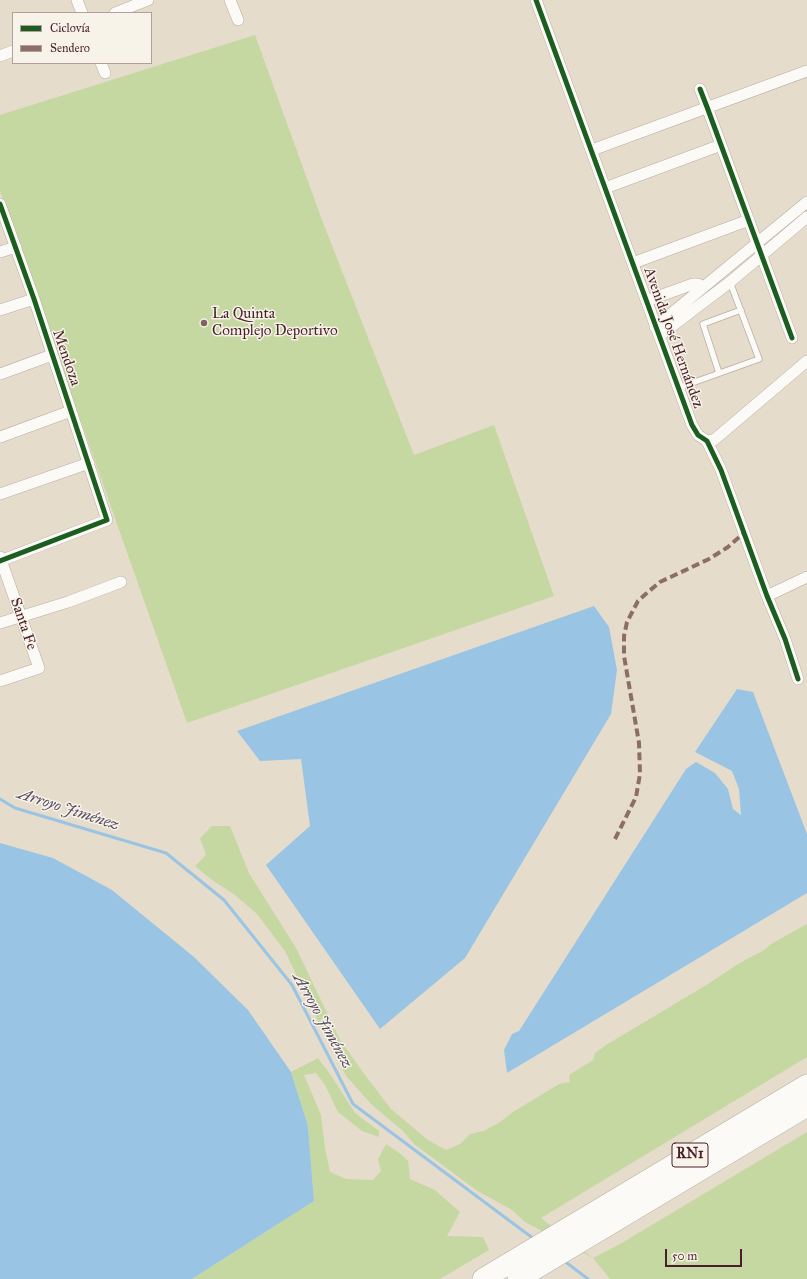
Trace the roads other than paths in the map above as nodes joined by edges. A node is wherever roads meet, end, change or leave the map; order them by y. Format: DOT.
graph roads {
  1 [pos="77,0"];
  2 [pos="148,0"];
  3 [pos="230,0"];
  4 [pos="536,0"];
  5 [pos="82,12"];
  6 [pos="118,12"];
  7 [pos="238,20"];
  8 [pos="12,51"];
  9 [pos="0,56"];
  10 [pos="807,71"];
  11 [pos="700,89"];
  12 [pos="707,107"];
  13 [pos="721,145"];
  14 [pos="592,150"];
  15 [pos="605,188"];
  16 [pos="807,202"];
  17 [pos="0,204"];
  18 [pos="807,217"];
  19 [pos="749,220"];
  20 [pos="758,243"];
  21 [pos="16,247"];
  22 [pos="0,252"];
  23 [pos="762,256"];
  24 [pos="632,263"];
  25 [pos="730,282"];
  26 [pos="703,287"];
  27 [pos="34,299"];
  28 [pos="646,301"];
  29 [pos="0,310"];
  30 [pos="741,310"];
  31 [pos="657,331"];
  32 [pos="792,338"];
  33 [pos="52,355"];
  34 [pos="807,361"];
  35 [pos="719,373"];
  36 [pos="0,374"];
  37 [pos="678,388"];
  38 [pos="71,411"];
  39 [pos="0,437"];
  40 [pos="707,441"];
  41 [pos="89,463"];
  42 [pos="0,494"];
  43 [pos="0,559"];
  44 [pos="807,578"];
  45 [pos="121,582"];
  46 [pos="767,596"];
  47 [pos="21,616"];
  48 [pos="0,623"];
  49 [pos="798,679"];
  50 [pos="0,682"];
  51 [pos="807,1085"];
  52 [pos="807,1106"];
  53 [pos="580,1231"];
  54 [pos="519,1271"];
  55 [pos="483,1279"];
  1 -- 5 [label="street"];
  2 -- 6 [label="street"];
  3 -- 7 [label="street"];
  4 -- 14 [label="street, Avenida José Hernández"];
  8 -- 9 [label="street"];
  10 -- 12 [label="street"];
  11 -- 12 [label="street"];
  12 -- 13 [label="street"];
  12 -- 14 [label="street"];
  13 -- 15 [label="street"];
  13 -- 19 [label="street"];
  14 -- 15 [label="street, Avenida José Hernández"];
  15 -- 24 [label="street, Avenida José Hernández"];
  16 -- 20 [label="street"];
  17 -- 21 [label="street, Mendoza"];
  18 -- 23 [label="street"];
  19 -- 20 [label="street"];
  19 -- 24 [label="street"];
  20 -- 23 [label="street"];
  20 -- 26 [label="street"];
  21 -- 22 [label="street"];
  21 -- 27 [label="street, Mendoza"];
  23 -- 25 [label="street"];
  23 -- 32 [label="street"];
  24 -- 28 [label="street, Avenida José Hernández"];
  25 -- 30 [label="lane"];
  25 -- 31 [label="street"];
  26 -- 28 [label="street"];
  26 -- 31 [label="street"];
  27 -- 29 [label="street"];
  27 -- 33 [label="street, Mendoza"];
  28 -- 31 [label="street, Avenida José Hernández"];
  30 -- 35 [label="lane"];
  30 -- 35 [label="lane"];
  31 -- 37 [label="street, Avenida José Hernández"];
  33 -- 36 [label="street"];
  33 -- 38 [label="street, Mendoza"];
  34 -- 40 [label="street"];
  35 -- 37 [label="lane"];
  37 -- 40 [label="street, Avenida José Hernández"];
  38 -- 39 [label="street"];
  38 -- 41 [label="street, Mendoza"];
  40 -- 46 [label="street, Avenida José Hernández"];
  41 -- 42 [label="street"];
  41 -- 43 [label="street, Mendoza"];
  43 -- 47 [label="street, Santa Fe"];
  44 -- 46 [label="street"];
  45 -- 47 [label="street"];
  46 -- 49 [label="street, Avenida José Hernández"];
  47 -- 48 [label="street"];
  47 -- 50 [label="street, Santa Fe"];
  51 -- 53 [label="highway, RN1"];
  52 -- 53 [label="highway, RN1"];
  53 -- 54 [label="highway, RN1"];
  54 -- 55 [label="highway, RN1"];
}
